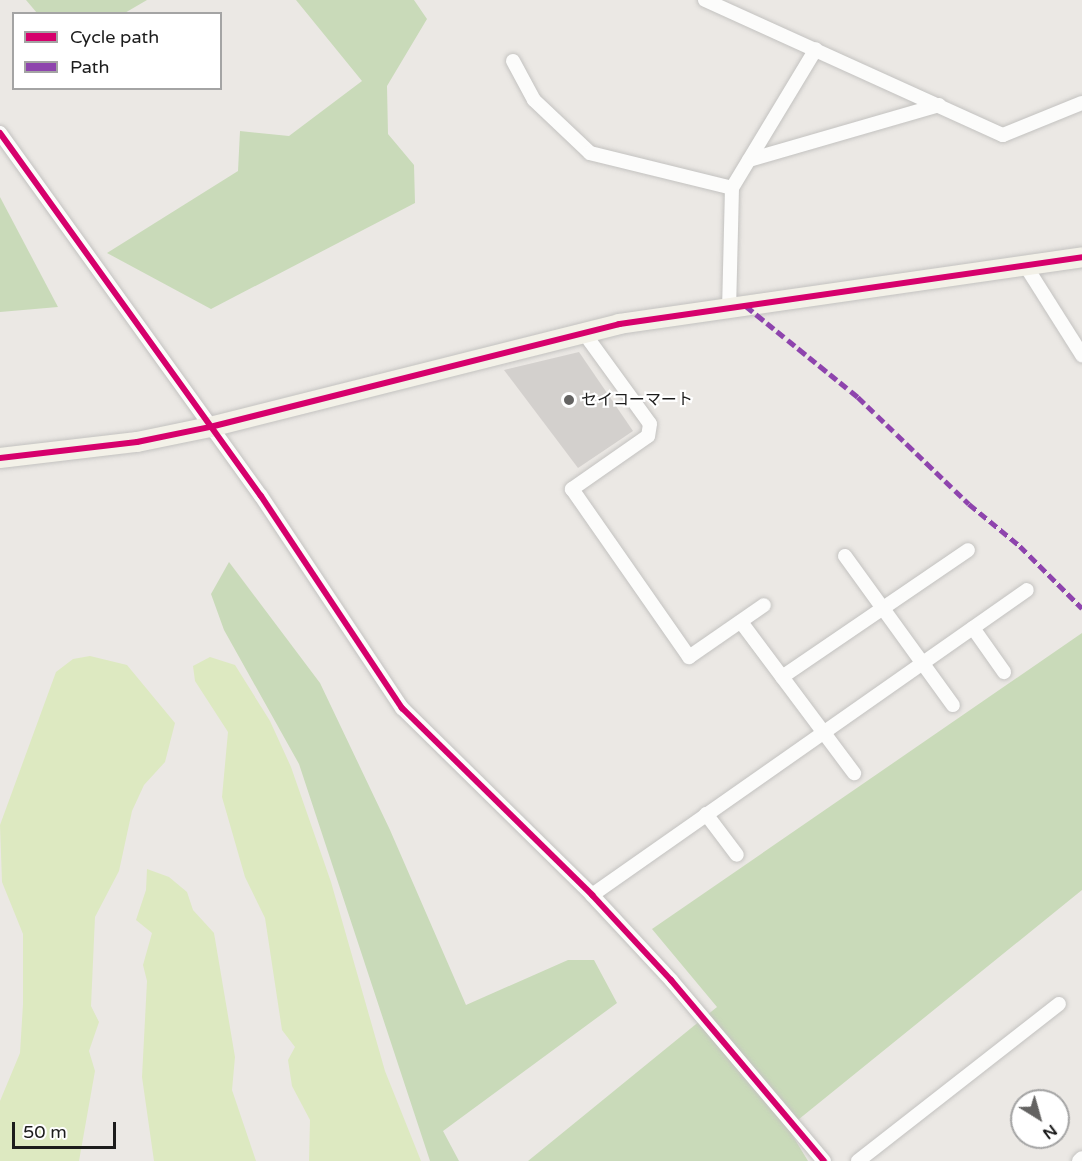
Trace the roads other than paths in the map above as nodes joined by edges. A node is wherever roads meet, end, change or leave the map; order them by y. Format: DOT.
graph roads {
  1 [pos="705,0"];
  2 [pos="816,49"];
  3 [pos="513,61"];
  4 [pos="1082,103"];
  5 [pos="939,105"];
  6 [pos="0,133"];
  7 [pos="749,160"];
  8 [pos="732,188"];
  9 [pos="1082,257"];
  10 [pos="1024,265"];
  11 [pos="729,308"];
  12 [pos="584,333"];
  13 [pos="1082,355"];
  14 [pos="210,427"];
  15 [pos="0,458"];
  16 [pos="968,550"];
  17 [pos="845,556"];
  18 [pos="1027,590"];
  19 [pos="764,605"];
  20 [pos="883,607"];
  21 [pos="741,622"];
  22 [pos="973,628"];
  23 [pos="923,663"];
  24 [pos="1004,672"];
  25 [pos="782,677"];
  26 [pos="953,705"];
  27 [pos="824,732"];
  28 [pos="854,773"];
  29 [pos="706,814"];
  30 [pos="737,855"];
  31 [pos="592,895"];
  32 [pos="1059,1004"];
  33 [pos="824,1161"];
  34 [pos="858,1161"];
  1 -- 2 [label="street"];
  2 -- 5 [label="street"];
  2 -- 7 [label="street"];
  3 -- 8 [label="street"];
  4 -- 5 [label="street"];
  5 -- 7 [label="street"];
  6 -- 14 [label="street"];
  7 -- 8 [label="street"];
  8 -- 11 [label="street"];
  9 -- 10 [label="street"];
  10 -- 11 [label="street"];
  10 -- 13 [label="street"];
  11 -- 12 [label="street"];
  12 -- 14 [label="street"];
  12 -- 21 [label="street"];
  14 -- 15 [label="street"];
  14 -- 31 [label="street"];
  16 -- 20 [label="street"];
  17 -- 20 [label="street"];
  18 -- 22 [label="street"];
  19 -- 21 [label="street"];
  20 -- 23 [label="street"];
  20 -- 25 [label="street"];
  21 -- 25 [label="street"];
  22 -- 23 [label="street"];
  22 -- 24 [label="street"];
  23 -- 26 [label="street"];
  23 -- 27 [label="street"];
  25 -- 27 [label="street"];
  27 -- 28 [label="street"];
  27 -- 29 [label="street"];
  29 -- 30 [label="street"];
  29 -- 31 [label="street"];
  31 -- 33 [label="street"];
  32 -- 34 [label="street"];
}
